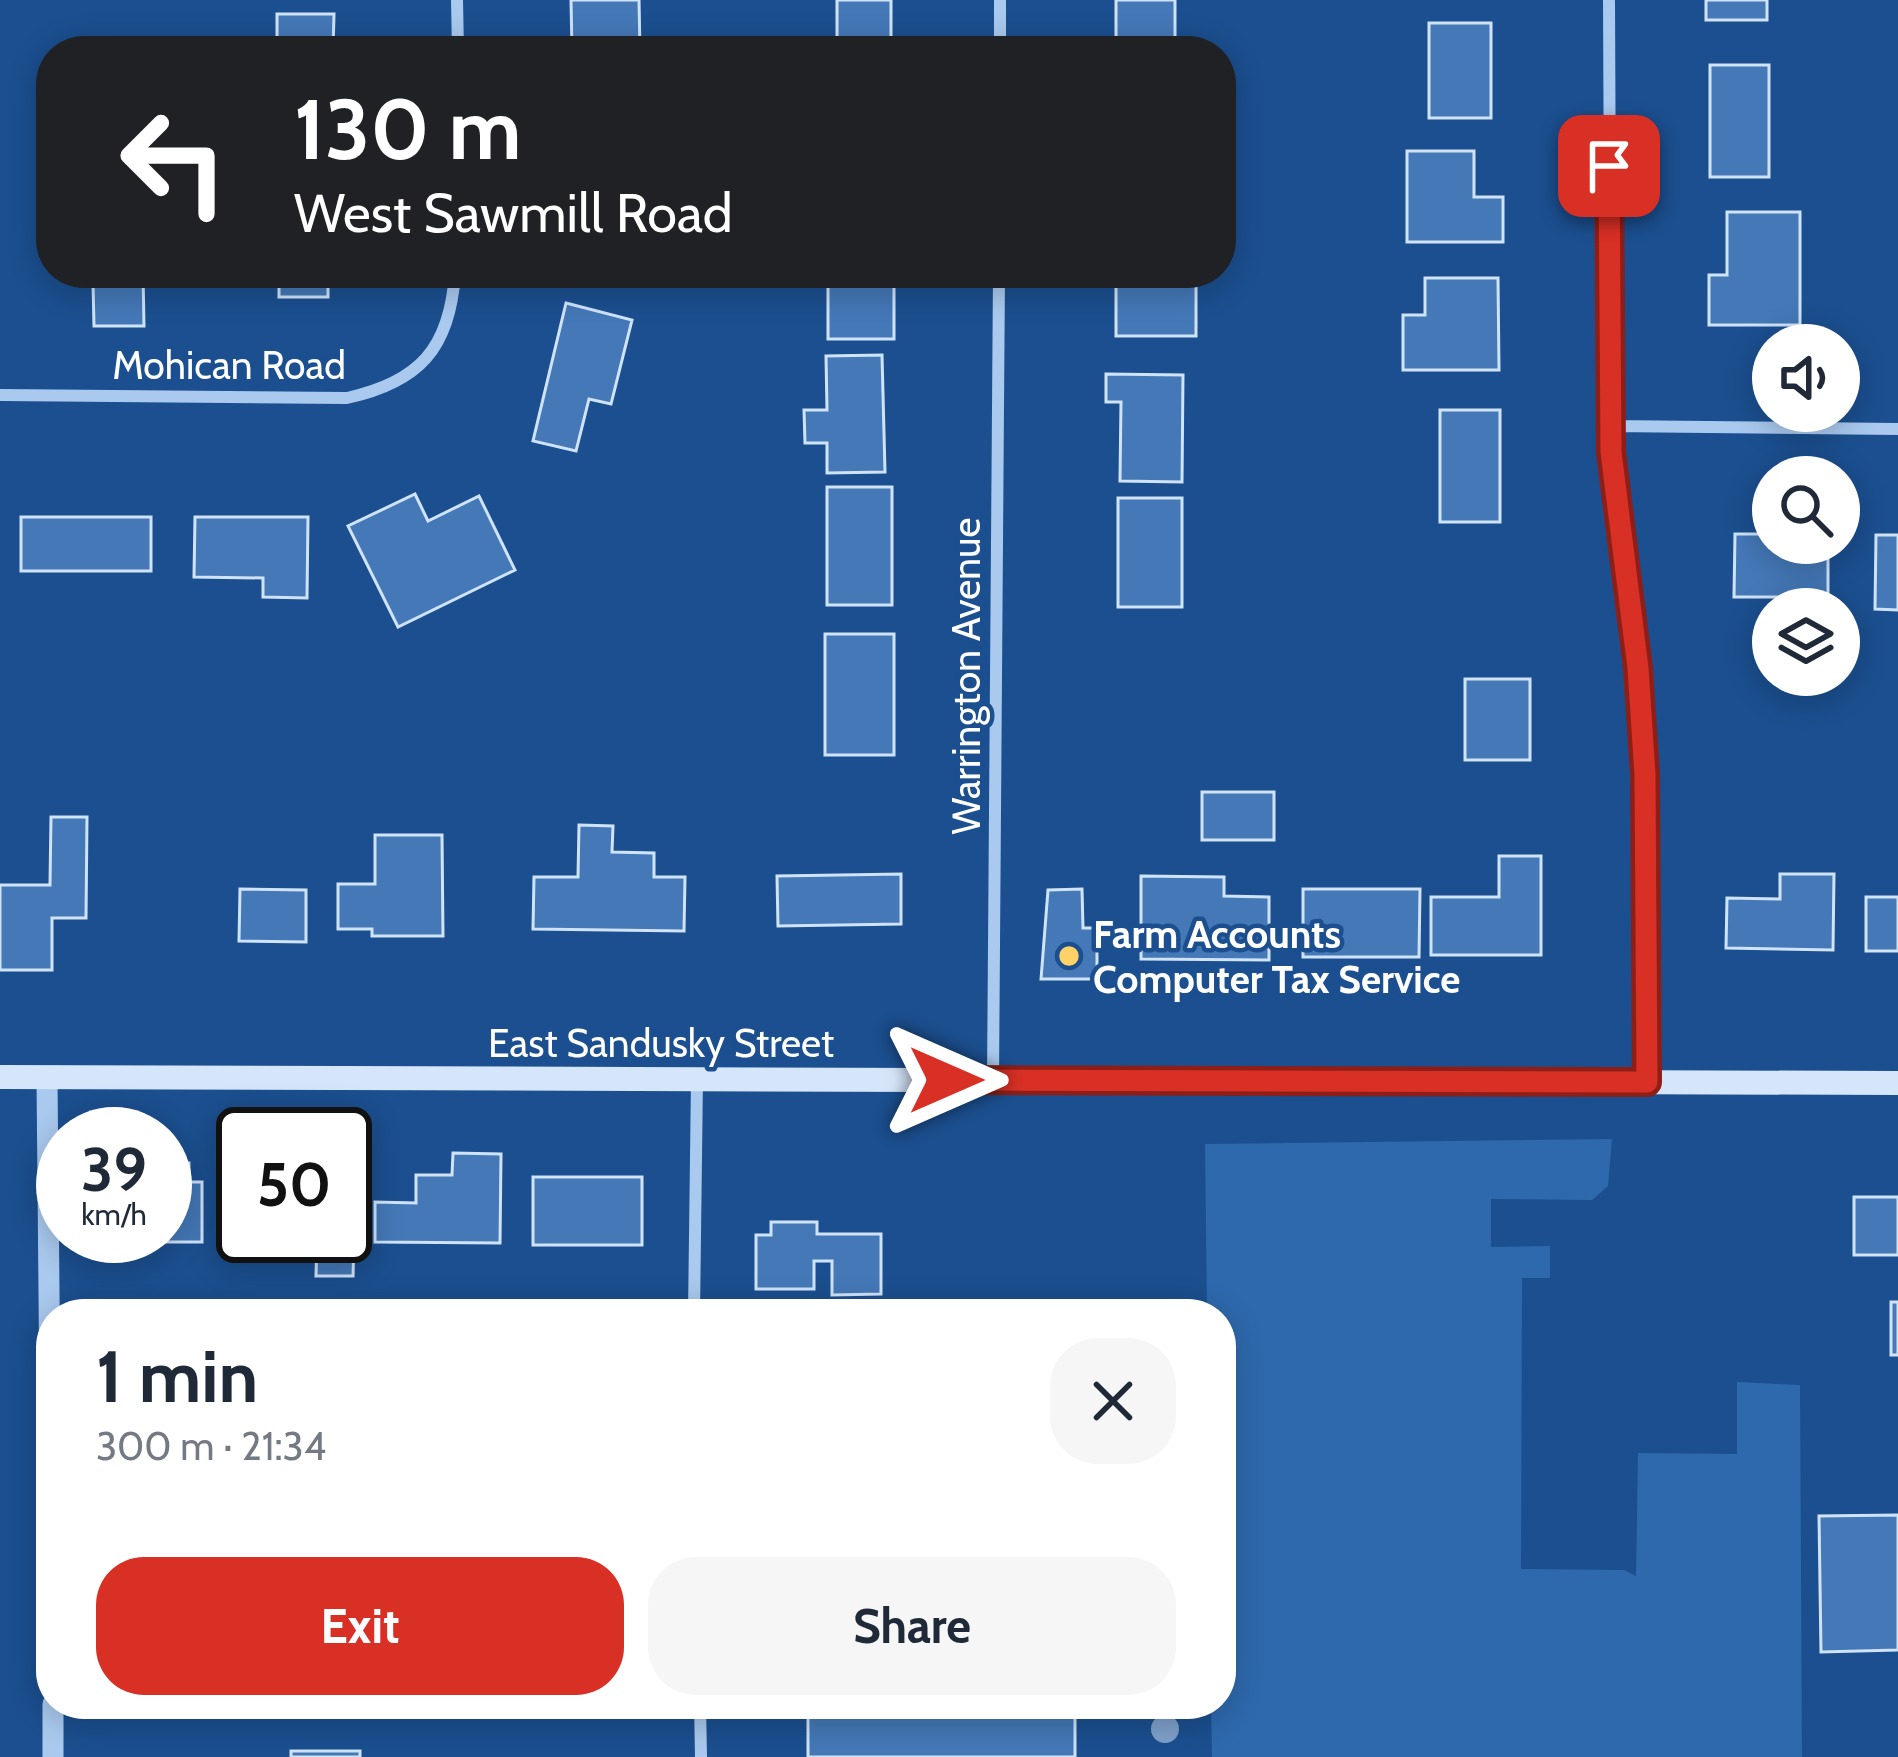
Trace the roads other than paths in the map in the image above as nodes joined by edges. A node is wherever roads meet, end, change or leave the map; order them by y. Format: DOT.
graph roads {
  1 [pos="457,0"];
  2 [pos="1000,0"];
  3 [pos="1609,0"];
  4 [pos="458,36"];
  5 [pos="1000,36"];
  6 [pos="452,288"];
  7 [pos="999,288"];
  8 [pos="0,395"];
  9 [pos="1611,426"];
  10 [pos="1898,429"];
  11 [pos="0,1077"];
  12 [pos="46,1078"];
  13 [pos="697,1079"];
  14 [pos="993,1080"];
  15 [pos="1647,1082"];
  16 [pos="1898,1083"];
  17 [pos="49,1299"];
  18 [pos="694,1299"];
  19 [pos="53,1719"];
  20 [pos="700,1719"];
  21 [pos="53,1757"];
  22 [pos="701,1757"];
  1 -- 4 [label="street"];
  2 -- 5 [label="street"];
  3 -- 9 [label="street"];
  6 -- 8 [label="street, Mohican Road"];
  7 -- 14 [label="street, Warrington Avenue"];
  9 -- 10 [label="street"];
  9 -- 15 [label="street"];
  11 -- 12 [label="main road, East Sandusky Street"];
  12 -- 13 [label="main road, East Sandusky Street"];
  12 -- 17 [label="street"];
  13 -- 14 [label="main road, East Sandusky Street"];
  13 -- 18 [label="street"];
  14 -- 15 [label="main road, East Sandusky Street"];
  15 -- 16 [label="main road, East Sandusky Street"];
  19 -- 21 [label="street"];
  20 -- 22 [label="street"];
}
